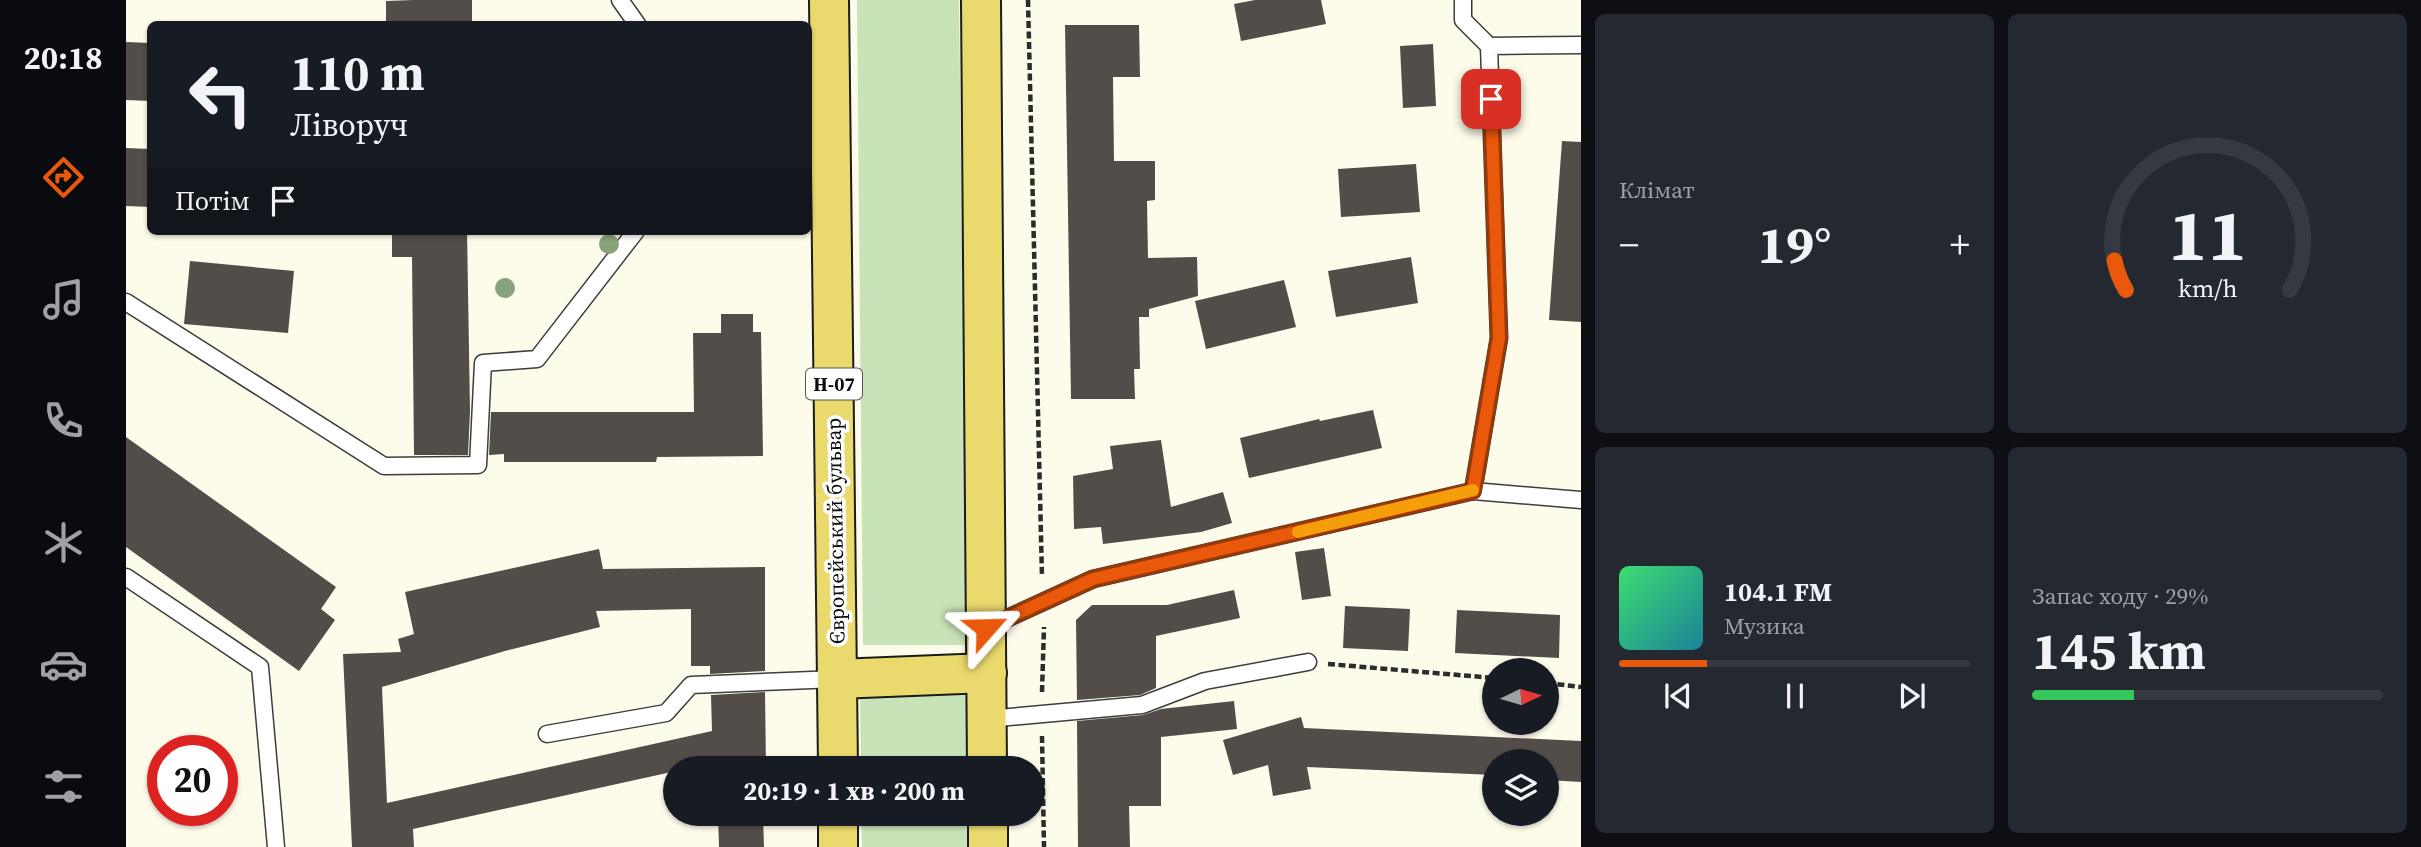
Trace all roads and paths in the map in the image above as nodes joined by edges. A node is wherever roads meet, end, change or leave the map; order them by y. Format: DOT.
graph roads {
  1 [pos="620,0"];
  2 [pos="829,0"];
  3 [pos="981,0"];
  4 [pos="1028,0"];
  5 [pos="1463,0"];
  6 [pos="635,21"];
  7 [pos="1581,45"];
  8 [pos="1489,46"];
  9 [pos="633,235"];
  10 [pos="126,302"];
  11 [pos="1473,491"];
  12 [pos="1581,500"];
  13 [pos="126,577"];
  14 [pos="1044,602"];
  15 [pos="986,628"];
  16 [pos="1308,662"];
  17 [pos="986,673"];
  18 [pos="1482,677"];
  19 [pos="837,679"];
  20 [pos="1559,684"];
  21 [pos="1581,687"];
  22 [pos="1042,714"];
  23 [pos="987,719"];
  24 [pos="547,734"];
  25 [pos="838,756"];
  26 [pos="987,756"];
  27 [pos="838,826"];
  28 [pos="988,826"];
  29 [pos="276,847"];
  30 [pos="838,847"];
  31 [pos="988,847"];
  32 [pos="1044,847"];
  1 -- 6 [label="lane"];
  2 -- 19 [label="main road, Європейський бульвар / Н-07"];
  3 -- 15 [label="main road"];
  4 -- 14 [label="path"];
  5 -- 8 [label="lane"];
  7 -- 8 [label="lane"];
  8 -- 11 [label="lane"];
  9 -- 10 [label="lane"];
  11 -- 12 [label="lane"];
  11 -- 14 [label="lane"];
  13 -- 29 [label="lane"];
  14 -- 15 [label="lane"];
  14 -- 22 [label="path"];
  15 -- 17 [label="main road"];
  16 -- 18 [label="path"];
  16 -- 22 [label="lane"];
  17 -- 19 [label="main road"];
  17 -- 23 [label="main road"];
  19 -- 24 [label="lane"];
  19 -- 25 [label="main road, Європейський бульвар / Н-07"];
  20 -- 21 [label="path"];
  22 -- 23 [label="lane"];
  22 -- 32 [label="path"];
  23 -- 26 [label="main road"];
  27 -- 30 [label="main road"];
  28 -- 31 [label="main road"];
}
